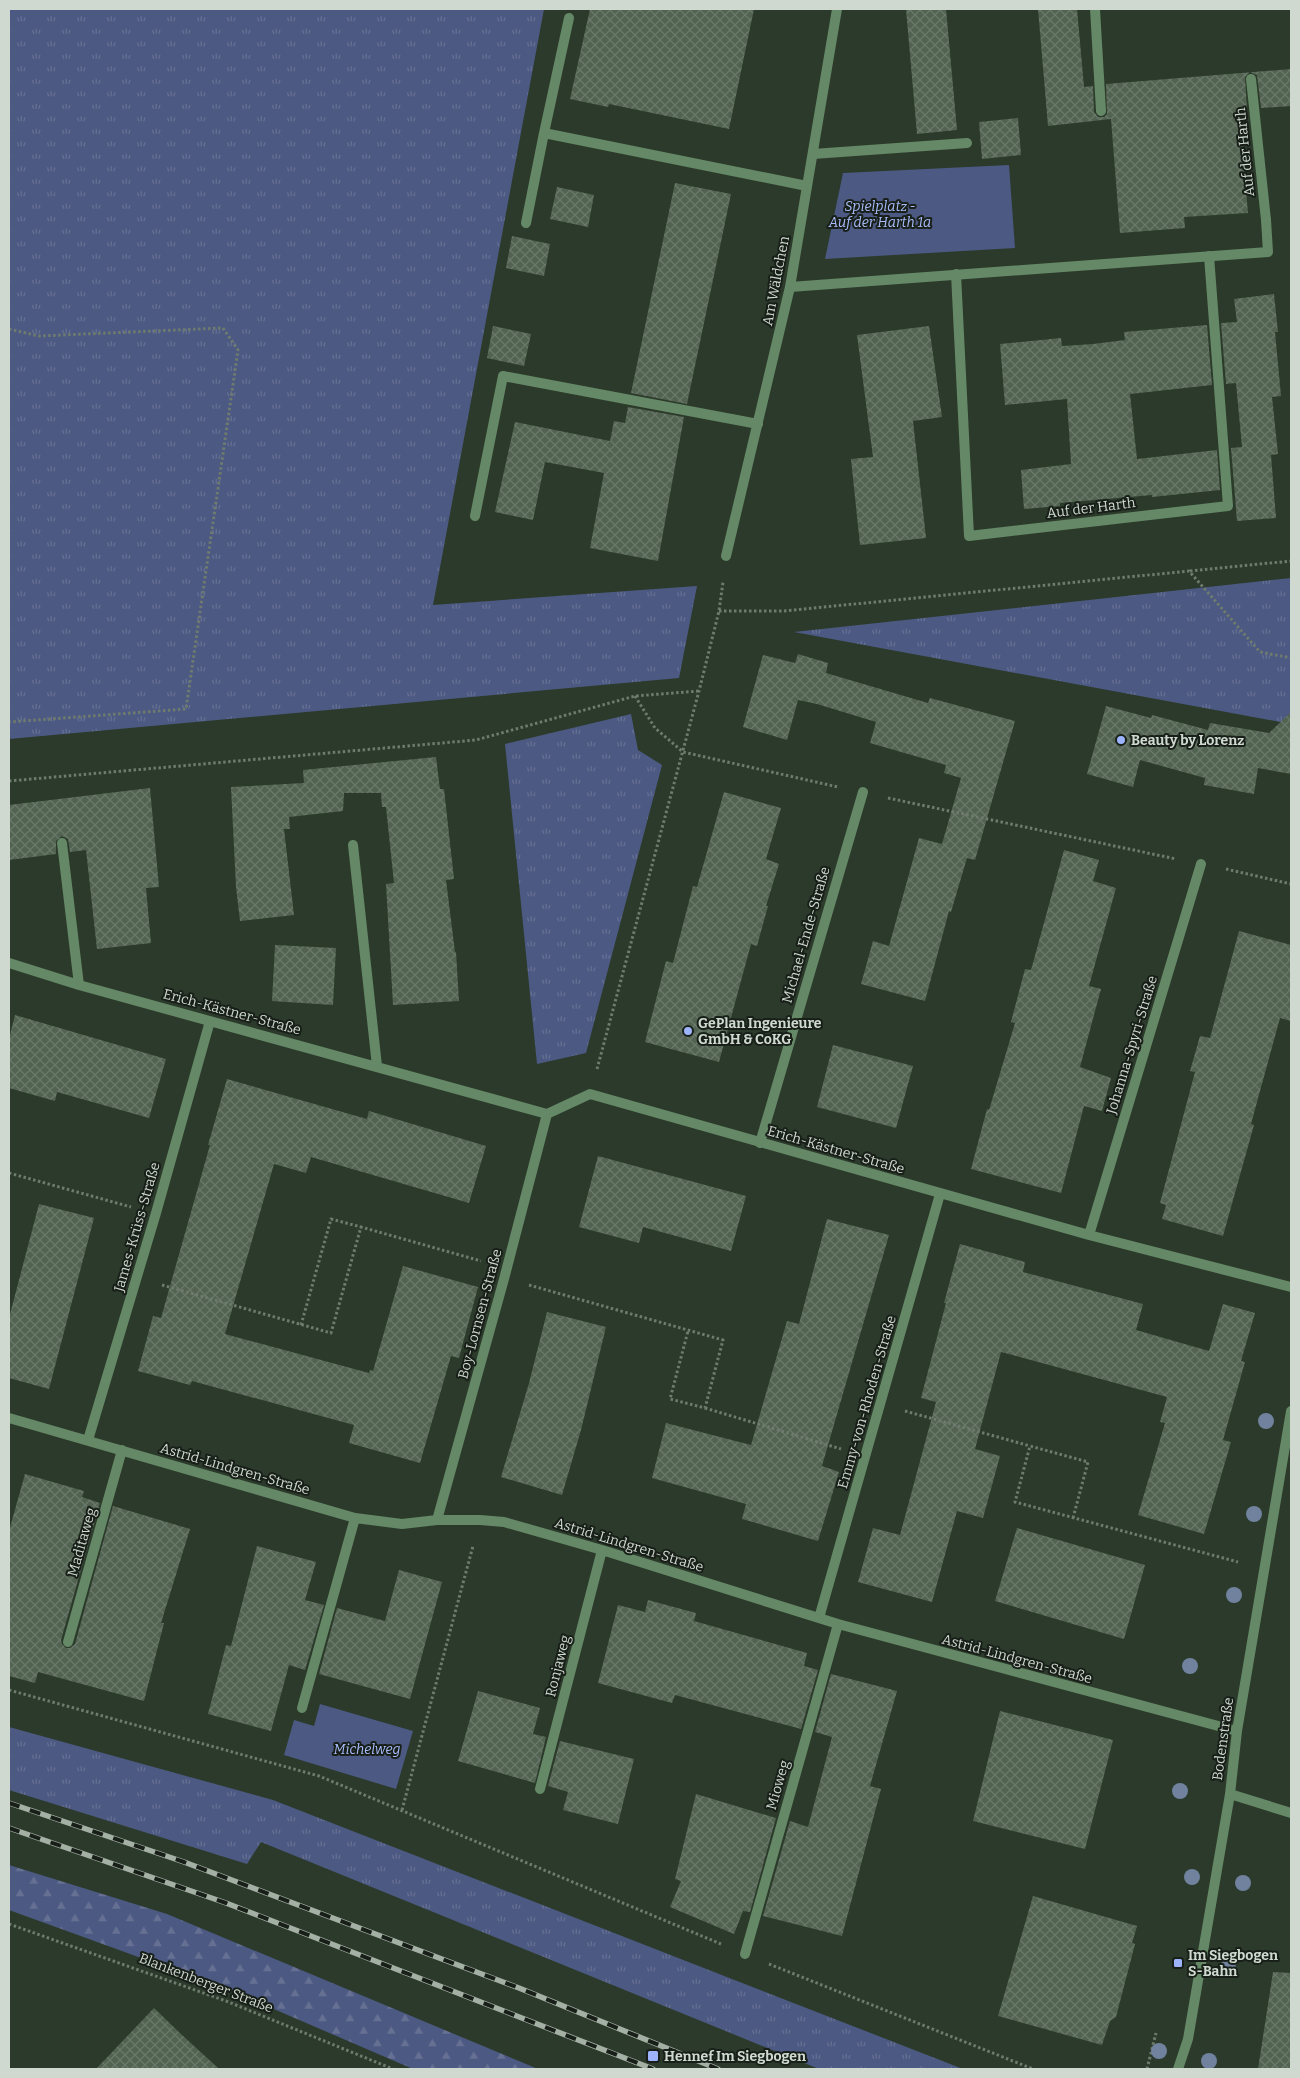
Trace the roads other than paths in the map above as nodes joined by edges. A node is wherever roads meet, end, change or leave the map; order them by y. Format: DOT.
graph roads {
  1 [pos="838,9"];
  2 [pos="1095,9"];
  3 [pos="569,18"];
  4 [pos="1251,79"];
  5 [pos="1101,111"];
  6 [pos="544,133"];
  7 [pos="967,143"];
  8 [pos="813,154"];
  9 [pos="807,186"];
  10 [pos="526,223"];
  11 [pos="1209,256"];
  12 [pos="956,274"];
  13 [pos="790,286"];
  14 [pos="758,424"];
  15 [pos="475,516"];
  16 [pos="726,556"];
  17 [pos="862,792"];
  18 [pos="62,843"];
  19 [pos="353,845"];
  20 [pos="1201,864"];
  21 [pos="9,963"];
  22 [pos="79,984"];
  23 [pos="210,1021"];
  24 [pos="377,1066"];
  25 [pos="548,1114"];
  26 [pos="760,1143"];
  27 [pos="940,1194"];
  28 [pos="1088,1235"];
  29 [pos="1291,1287"];
  30 [pos="1291,1411"];
  31 [pos="9,1418"];
  32 [pos="88,1440"];
  33 [pos="122,1450"];
  34 [pos="355,1518"];
  35 [pos="437,1520"];
  36 [pos="602,1550"];
  37 [pos="819,1618"];
  38 [pos="838,1624"];
  39 [pos="68,1642"];
  40 [pos="302,1708"];
  41 [pos="1237,1731"];
  42 [pos="540,1789"];
  43 [pos="1230,1794"];
  44 [pos="1291,1813"];
  45 [pos="745,1954"];
  46 [pos="1178,2069"];
  1 -- 8 [label="street, Am Wäldchen"];
  2 -- 5 [label="street"];
  3 -- 6 [label="street"];
  4 -- 11 [label="street, Auf der Harth"];
  6 -- 9 [label="street"];
  6 -- 10 [label="street"];
  7 -- 8 [label="street"];
  8 -- 9 [label="street, Am Wäldchen"];
  9 -- 13 [label="street, Am Wäldchen"];
  11 -- 12 [label="street, Auf der Harth"];
  11 -- 12 [label="street, Auf der Harth"];
  12 -- 13 [label="street, Auf der Harth"];
  13 -- 14 [label="street, Am Wäldchen"];
  14 -- 15 [label="street"];
  14 -- 16 [label="street, Am Wäldchen"];
  17 -- 26 [label="street, Michael-Ende-Straße"];
  18 -- 22 [label="street"];
  19 -- 24 [label="street"];
  20 -- 28 [label="street, Johanna-Spyri-Straße"];
  21 -- 22 [label="street, Erich-Kästner-Straße"];
  22 -- 23 [label="street, Erich-Kästner-Straße"];
  23 -- 24 [label="street, Erich-Kästner-Straße"];
  23 -- 32 [label="street, James-Krüss-Straße"];
  24 -- 25 [label="street, Erich-Kästner-Straße"];
  25 -- 26 [label="street, Erich-Kästner-Straße"];
  25 -- 35 [label="street, Boy-Lornsen-Straße"];
  26 -- 27 [label="street, Erich-Kästner-Straße"];
  27 -- 28 [label="street, Erich-Kästner-Straße"];
  27 -- 37 [label="street, Emmy-von-Rhoden-Straße"];
  28 -- 29 [label="street, Erich-Kästner-Straße"];
  30 -- 41 [label="street, Bodenstraße"];
  31 -- 32 [label="street, Astrid-Lindgren-Straße"];
  32 -- 33 [label="street, Astrid-Lindgren-Straße"];
  33 -- 34 [label="street, Astrid-Lindgren-Straße"];
  33 -- 39 [label="street, Maditaweg"];
  34 -- 35 [label="street, Astrid-Lindgren-Straße"];
  34 -- 40 [label="street"];
  35 -- 36 [label="street, Astrid-Lindgren-Straße"];
  36 -- 37 [label="street, Astrid-Lindgren-Straße"];
  36 -- 42 [label="street, Ronjaweg"];
  37 -- 38 [label="street, Astrid-Lindgren-Straße"];
  38 -- 41 [label="street, Astrid-Lindgren-Straße"];
  38 -- 45 [label="street, Mioweg"];
  41 -- 43 [label="street, Bodenstraße"];
  43 -- 44 [label="street"];
  43 -- 46 [label="street, Bodenstraße"];
}
